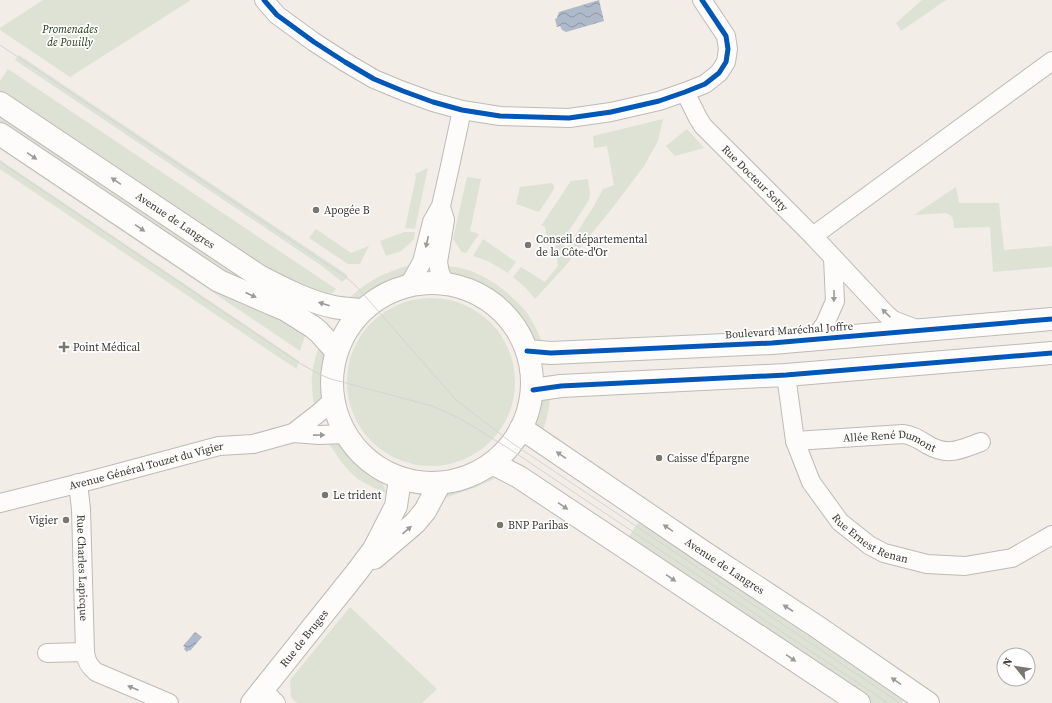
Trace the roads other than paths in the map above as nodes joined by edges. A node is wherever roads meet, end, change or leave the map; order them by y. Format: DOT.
graph roads {
  1 [pos="264,0"];
  2 [pos="702,0"];
  3 [pos="1052,61"];
  4 [pos="685,92"];
  5 [pos="0,103"];
  6 [pos="462,110"];
  7 [pos="0,134"];
  8 [pos="441,206"];
  9 [pos="813,236"];
  10 [pos="833,258"];
  11 [pos="445,282"];
  12 [pos="410,285"];
  13 [pos="362,310"];
  14 [pos="1052,319"];
  15 [pos="920,330"];
  16 [pos="814,339"];
  17 [pos="784,342"];
  18 [pos="336,351"];
  19 [pos="527,351"];
  20 [pos="1052,353"];
  21 [pos="786,375"];
  22 [pos="533,390"];
  23 [pos="332,400"];
  24 [pos="521,428"];
  25 [pos="293,433"];
  26 [pos="345,434"];
  27 [pos="795,440"];
  28 [pos="981,442"];
  29 [pos="494,464"];
  30 [pos="400,479"];
  31 [pos="440,483"];
  32 [pos="78,484"];
  33 [pos="0,503"];
  34 [pos="1052,535"];
  35 [pos="356,573"];
  36 [pos="85,652"];
  37 [pos="47,654"];
  38 [pos="263,698"];
  39 [pos="169,703"];
  40 [pos="859,703"];
  41 [pos="928,703"];
  1 -- 6 [label="street"];
  2 -- 4 [label="street"];
  3 -- 9 [label="street"];
  4 -- 6 [label="street"];
  4 -- 9 [label="street, Rue Docteur Sotty"];
  13 -- 5 [label="main road, Avenue de Langres, one-way"];
  6 -- 8 [label="street"];
  7 -- 18 [label="main road, one-way"];
  8 -- 11 [label="street"];
  8 -- 12 [label="street, one-way"];
  9 -- 10 [label="street, Rue Docteur Sotty"];
  15 -- 10 [label="street, Rue Docteur Sotty, one-way"];
  10 -- 16 [label="street, one-way"];
  11 -- 12 [label="main road"];
  11 -- 19 [label="main road"];
  12 -- 13 [label="main road"];
  13 -- 18 [label="main road"];
  14 -- 15 [label="main road, Boulevard Maréchal Joffre"];
  15 -- 16 [label="main road, Boulevard Maréchal Joffre"];
  16 -- 17 [label="main road, Boulevard Maréchal Joffre"];
  17 -- 19 [label="main road, Boulevard Maréchal Joffre"];
  17 -- 21 [label="main road"];
  18 -- 23 [label="main road"];
  19 -- 22 [label="main road"];
  20 -- 21 [label="main road"];
  21 -- 22 [label="main road"];
  21 -- 27 [label="street, Rue Ernest Renan"];
  22 -- 24 [label="main road"];
  23 -- 25 [label="street, Avenue Général Touzet du Vigier"];
  23 -- 26 [label="main road"];
  24 -- 29 [label="main road"];
  41 -- 24 [label="main road, Avenue de Langres, one-way"];
  25 -- 26 [label="street, Avenue Général Touzet du Vigier, one-way"];
  25 -- 32 [label="street, Avenue Général Touzet du Vigier"];
  26 -- 30 [label="main road"];
  27 -- 28 [label="street, Allée René Dumont"];
  27 -- 34 [label="street, Rue Ernest Renan"];
  29 -- 31 [label="main road"];
  29 -- 40 [label="main road, one-way"];
  30 -- 31 [label="main road"];
  30 -- 35 [label="main road, Rue de Bruges"];
  35 -- 31 [label="main road, Rue de Bruges, one-way"];
  32 -- 33 [label="street, Avenue Général Touzet du Vigier"];
  32 -- 36 [label="street, Rue Charles Lapicque"];
  35 -- 38 [label="main road, Rue de Bruges"];
  36 -- 37 [label="street"];
  39 -- 36 [label="street, Rue Charles Lapicque, one-way"];
}
